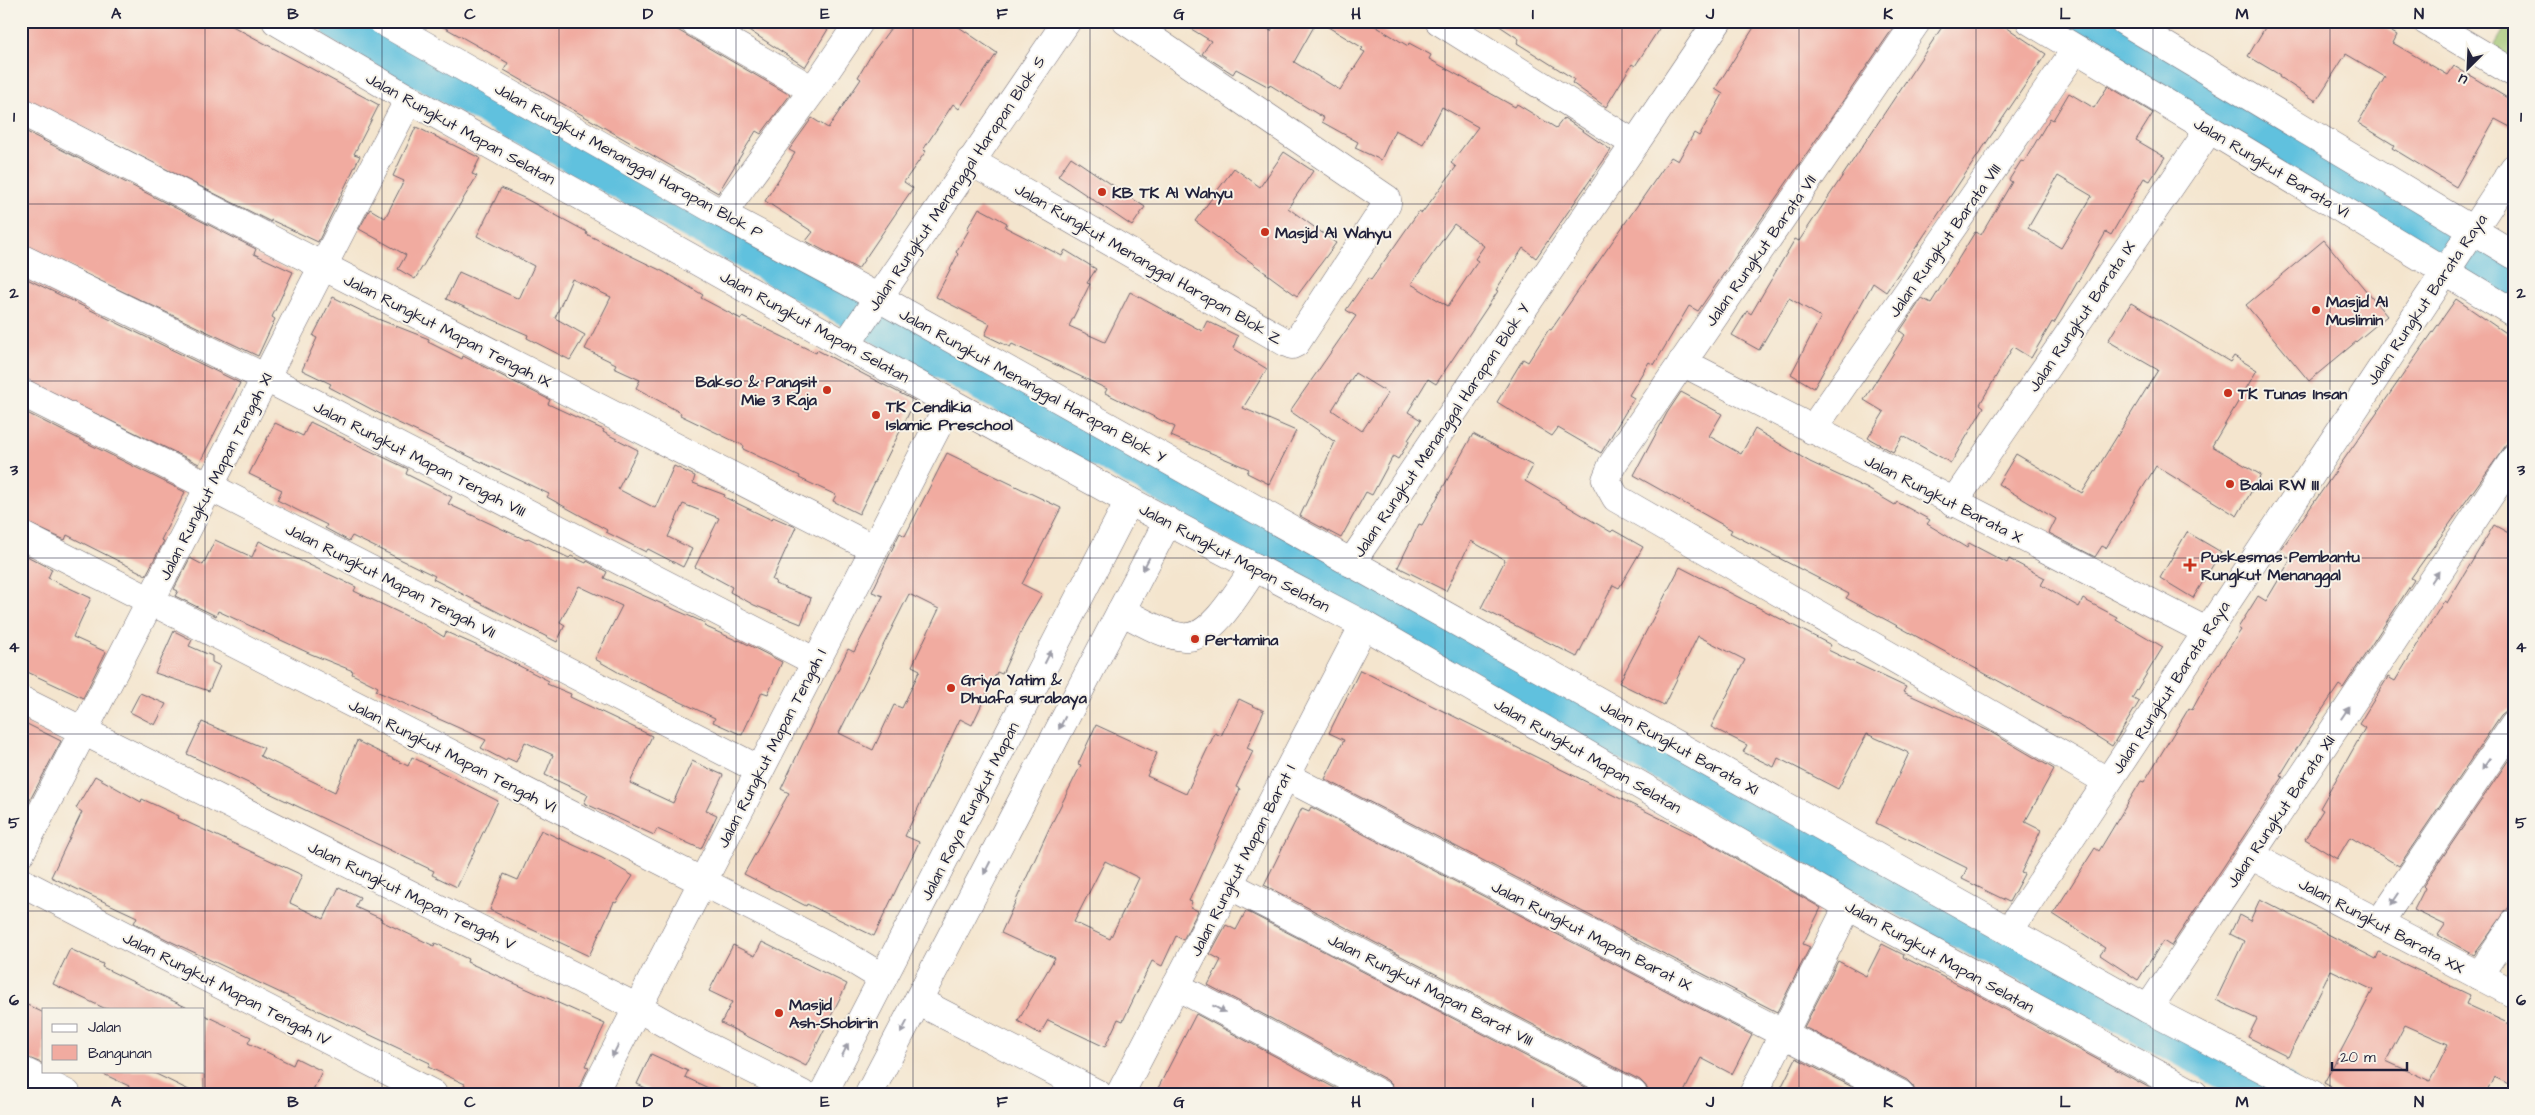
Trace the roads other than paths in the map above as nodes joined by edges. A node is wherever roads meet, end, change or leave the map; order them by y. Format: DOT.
graph roads {
  1 [pos="276,21"];
  2 [pos="382,21"];
  3 [pos="860,21"];
  4 [pos="1067,21"];
  5 [pos="1126,21"];
  6 [pos="1439,21"];
  7 [pos="1718,21"];
  8 [pos="1918,21"];
  9 [pos="2030,21"];
  10 [pos="2124,21"];
  11 [pos="2426,21"];
  12 [pos="695,22"];
  13 [pos="2076,49"];
  14 [pos="2514,73"];
  15 [pos="813,90"];
  16 [pos="409,99"];
  17 [pos="21,112"];
  18 [pos="2209,130"];
  19 [pos="1635,144"];
  20 [pos="970,161"];
  21 [pos="2514,168"];
  22 [pos="722,214"];
  23 [pos="2470,233"];
  24 [pos="2514,255"];
  25 [pos="21,258"];
  26 [pos="323,266"];
  27 [pos="2447,268"];
  28 [pos="875,301"];
  29 [pos="2514,313"];
  30 [pos="849,340"];
  31 [pos="1682,362"];
  32 [pos="266,378"];
  33 [pos="21,392"];
  34 [pos="950,402"];
  35 [pos="1812,430"];
  36 [pos="2514,459"];
  37 [pos="210,487"];
  38 [pos="2505,491"];
  39 [pos="1129,501"];
  40 [pos="1953,503"];
  41 [pos="1168,521"];
  42 [pos="21,535"];
  43 [pos="874,549"];
  44 [pos="1351,563"];
  45 [pos="1255,567"];
  46 [pos="151,601"];
  47 [pos="1121,611"];
  48 [pos="1364,625"];
  49 [pos="2206,631"];
  50 [pos="816,662"];
  51 [pos="21,700"];
  52 [pos="2514,724"];
  53 [pos="83,732"];
  54 [pos="760,770"];
  55 [pos="1285,776"];
  56 [pos="2108,781"];
  57 [pos="21,852"];
  58 [pos="2250,855"];
  59 [pos="21,882"];
  60 [pos="702,882"];
  61 [pos="1229,885"];
  62 [pos="1848,906"];
  63 [pos="2379,923"];
  64 [pos="2514,924"];
  65 [pos="2009,931"];
  66 [pos="2479,976"];
  67 [pos="883,978"];
  68 [pos="1176,986"];
  69 [pos="2514,994"];
  70 [pos="918,1001"];
  71 [pos="638,1008"];
  72 [pos="2148,1009"];
  73 [pos="1783,1034"];
  74 [pos="21,1070"];
  75 [pos="67,1094"];
  76 [pos="433,1094"];
  77 [pos="593,1094"];
  78 [pos="802,1094"];
  79 [pos="823,1094"];
  80 [pos="869,1094"];
  81 [pos="1098,1094"];
  82 [pos="1120,1094"];
  83 [pos="1380,1094"];
  84 [pos="1633,1094"];
  85 [pos="1753,1094"];
  86 [pos="1900,1094"];
  87 [pos="2194,1094"];
  88 [pos="2312,1094"];
  1 -- 16 [label="street, Jalan Rungkut Mapan Selatan"];
  2 -- 22 [label="street, Jalan Rungkut Menanggal Harapan Blok P"];
  3 -- 15 [label="street"];
  4 -- 20 [label="street, Jalan Rungkut Menanggal Harapan Blok S"];
  5 -- 20 [label="street, Jalan Rungkut Menanggal Harapan Blok Z"];
  6 -- 19 [label="street"];
  7 -- 19 [label="street, Jalan Rungkut Menanggal Harapan Blok Y"];
  8 -- 31 [label="street, Jalan Rungkut Barata VII"];
  9 -- 13 [label="street, Jalan Rungkut Barata VI"];
  10 -- 23 [label="street"];
  11 -- 14 [label="street"];
  12 -- 15 [label="street"];
  13 -- 18 [label="street, Jalan Rungkut Barata VI"];
  13 -- 35 [label="street, Jalan Rungkut Barata VIII"];
  15 -- 22 [label="street"];
  16 -- 26 [label="street, Jalan Rungkut Mapan Tengah XI"];
  16 -- 30 [label="street, Jalan Rungkut Mapan Selatan"];
  17 -- 26 [label="street, Jalan Rungkut Mapan Tengah IX"];
  18 -- 27 [label="street, Jalan Rungkut Barata VI"];
  18 -- 40 [label="street, Jalan Rungkut Barata IX"];
  19 -- 44 [label="street, Jalan Rungkut Menanggal Harapan Blok Y"];
  20 -- 28 [label="street, Jalan Rungkut Menanggal Harapan Blok S"];
  21 -- 23 [label="street, Jalan Rungkut Barata Raya"];
  22 -- 28 [label="street, Jalan Rungkut Menanggal Harapan Blok P"];
  23 -- 24 [label="street"];
  23 -- 27 [label="street, Jalan Rungkut Barata Raya"];
  25 -- 32 [label="street, Jalan Rungkut Mapan Tengah VIII"];
  26 -- 32 [label="street, Jalan Rungkut Mapan Tengah XI"];
  26 -- 43 [label="street, Jalan Rungkut Mapan Tengah IX"];
  27 -- 29 [label="street, Jalan Rungkut Barata VI"];
  27 -- 49 [label="street, Jalan Rungkut Barata Raya"];
  28 -- 30 [label="street, Jalan Rungkut Menanggal Harapan Blok S"];
  28 -- 44 [label="street, Jalan Rungkut Menanggal Harapan Blok Y"];
  30 -- 34 [label="street, Jalan Rungkut Mapan Selatan"];
  31 -- 35 [label="street, Jalan Rungkut Barata X"];
  31 -- 56 [label="street, Jalan Rungkut Barata VII"];
  32 -- 37 [label="street, Jalan Rungkut Mapan Tengah XI"];
  32 -- 50 [label="street, Jalan Rungkut Mapan Tengah VIII"];
  33 -- 37 [label="street, Jalan Rungkut Mapan Tengah VII"];
  34 -- 39 [label="street, Jalan Rungkut Mapan Selatan"];
  34 -- 43 [label="street, Jalan Rungkut Mapan Tengah I"];
  35 -- 40 [label="street, Jalan Rungkut Barata X"];
  36 -- 38 [label="street, Jalan Rungkut Barata XII"];
  37 -- 46 [label="street, Jalan Rungkut Mapan Tengah XI"];
  37 -- 54 [label="street, Jalan Rungkut Mapan Tengah VII"];
  58 -- 38 [label="street, Jalan Rungkut Barata XII, one-way"];
  39 -- 41 [label="street, Jalan Rungkut Mapan Selatan"];
  67 -- 39 [label="street, Jalan Raya Rungkut Mapan, one-way"];
  40 -- 49 [label="street, Jalan Rungkut Barata X"];
  41 -- 45 [label="street, Jalan Rungkut Mapan Selatan"];
  41 -- 47 [label="street, one-way"];
  42 -- 46 [label="street, Jalan Rungkut Mapan Tengah VI"];
  43 -- 50 [label="street, Jalan Rungkut Mapan Tengah I"];
  44 -- 65 [label="street, Jalan Rungkut Barata XI"];
  45 -- 47 [label="street"];
  45 -- 48 [label="street, Jalan Rungkut Mapan Selatan"];
  46 -- 53 [label="street, Jalan Rungkut Mapan Tengah XI"];
  46 -- 60 [label="street, Jalan Rungkut Mapan Tengah VI"];
  47 -- 70 [label="street, one-way"];
  48 -- 55 [label="street, Jalan Rungkut Mapan Barat I"];
  48 -- 62 [label="street, Jalan Rungkut Mapan Selatan"];
  49 -- 56 [label="street, Jalan Rungkut Barata Raya"];
  50 -- 54 [label="street, Jalan Rungkut Mapan Tengah I"];
  51 -- 53 [label="street, Jalan Rungkut Mapan Tengah V"];
  52 -- 63 [label="street, one-way"];
  53 -- 57 [label="street, Jalan Rungkut Mapan Tengah XI"];
  53 -- 71 [label="street, Jalan Rungkut Mapan Tengah V"];
  54 -- 60 [label="street, Jalan Rungkut Mapan Tengah I"];
  55 -- 61 [label="street, Jalan Rungkut Mapan Barat I"];
  55 -- 73 [label="street, Jalan Rungkut Mapan Barat IX"];
  56 -- 65 [label="street, Jalan Rungkut Barata Raya"];
  58 -- 63 [label="street, Jalan Rungkut Barata XX"];
  58 -- 72 [label="street, Jalan Rungkut Barata XII"];
  59 -- 76 [label="street, Jalan Rungkut Mapan Tengah IV"];
  60 -- 67 [label="street, Jalan Rungkut Mapan Tengah VI"];
  60 -- 71 [label="street, Jalan Rungkut Mapan Tengah I"];
  61 -- 68 [label="street, Jalan Rungkut Mapan Barat I"];
  61 -- 84 [label="street, Jalan Rungkut Mapan Barat VIII"];
  62 -- 73 [label="street"];
  62 -- 87 [label="street, Jalan Rungkut Mapan Selatan"];
  63 -- 66 [label="street, Jalan Rungkut Barata XX"];
  64 -- 66 [label="street"];
  65 -- 72 [label="street, Jalan Rungkut Barata XI"];
  66 -- 69 [label="street, Jalan Rungkut Barata XX"];
  79 -- 67 [label="street, Jalan Raya Rungkut Mapan, one-way"];
  68 -- 82 [label="street, Jalan Rungkut Mapan Barat I"];
  68 -- 83 [label="street, one-way"];
  70 -- 80 [label="street, one-way"];
  70 -- 81 [label="street"];
  71 -- 77 [label="street, Jalan Rungkut Mapan Tengah I, one-way"];
  71 -- 78 [label="street, Jalan Rungkut Mapan Tengah V"];
  72 -- 88 [label="street"];
  73 -- 85 [label="street"];
  73 -- 86 [label="street, Jalan Rungkut Mapan Barat IX"];
  74 -- 75 [label="street"];
}
